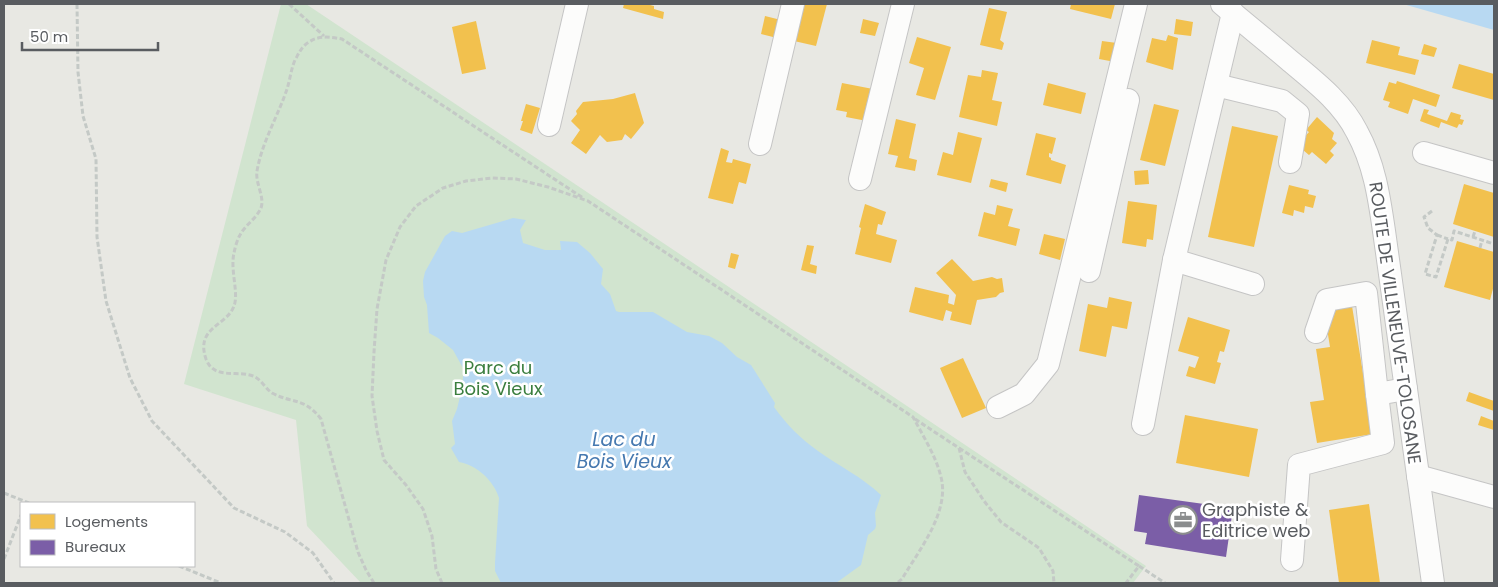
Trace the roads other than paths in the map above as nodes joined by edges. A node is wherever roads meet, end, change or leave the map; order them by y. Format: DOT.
graph roads {
  1 [pos="577,4"];
  2 [pos="793,4"];
  3 [pos="902,4"];
  4 [pos="1136,4"];
  5 [pos="1150,4"];
  6 [pos="1227,8"];
  7 [pos="1216,85"];
  8 [pos="549,125"];
  9 [pos="760,144"];
  10 [pos="1424,153"];
  11 [pos="1290,162"];
  12 [pos="1494,173"];
  13 [pos="860,179"];
  14 [pos="1174,260"];
  15 [pos="1089,272"];
  16 [pos="1253,284"];
  17 [pos="1316,332"];
  18 [pos="1406,389"];
  19 [pos="1377,394"];
  20 [pos="998,407"];
  21 [pos="1143,424"];
  22 [pos="1418,476"];
  23 [pos="1494,497"];
  24 [pos="1292,560"];
  25 [pos="1432,583"];
  1 -- 8 [label="street"];
  2 -- 9 [label="street"];
  3 -- 13 [label="street"];
  4 -- 20 [label="street"];
  5 -- 15 [label="street"];
  6 -- 7 [label="street"];
  6 -- 18 [label="street, ROUTE DE VILLENEUVE-TOLOSANE"];
  7 -- 11 [label="street"];
  7 -- 14 [label="street"];
  10 -- 12 [label="street"];
  14 -- 16 [label="street"];
  14 -- 21 [label="street"];
  17 -- 19 [label="street"];
  18 -- 19 [label="street"];
  18 -- 22 [label="street, ROUTE DE VILLENEUVE-TOLOSANE"];
  19 -- 24 [label="street"];
  22 -- 23 [label="street"];
  22 -- 25 [label="street, ROUTE DE VILLENEUVE-TOLOSANE"];
}
